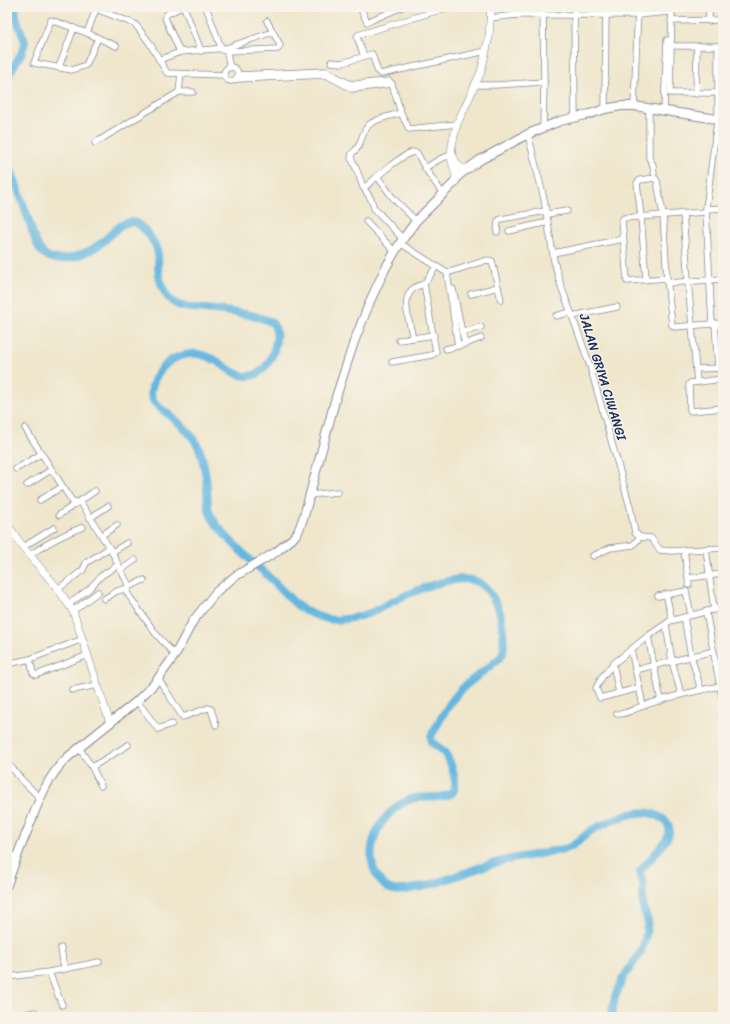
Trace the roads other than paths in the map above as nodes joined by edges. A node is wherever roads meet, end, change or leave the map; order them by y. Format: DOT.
graph roads {
  1 [pos="182,7"];
  2 [pos="206,7"];
  3 [pos="360,7"];
  4 [pos="402,7"];
  5 [pos="449,7"];
  6 [pos="491,7"];
  7 [pos="515,7"];
  8 [pos="543,7"];
  9 [pos="574,7"];
  10 [pos="606,7"];
  11 [pos="638,7"];
  12 [pos="710,7"];
  13 [pos="95,8"];
  14 [pos="670,9"];
  15 [pos="606,14"];
  16 [pos="518,15"];
  17 [pos="543,15"];
  18 [pos="574,15"];
  19 [pos="638,15"];
  20 [pos="490,18"];
  21 [pos="723,20"];
  22 [pos="267,21"];
  23 [pos="671,21"];
  24 [pos="709,21"];
  25 [pos="74,28"];
  26 [pos="273,32"];
  27 [pos="87,33"];
  28 [pos="98,38"];
  29 [pos="116,46"];
  30 [pos="671,46"];
  31 [pos="697,47"];
  32 [pos="720,47"];
  33 [pos="225,50"];
  34 [pos="201,51"];
  35 [pos="486,51"];
  36 [pos="180,52"];
  37 [pos="364,56"];
  38 [pos="159,60"];
  39 [pos="331,62"];
  40 [pos="58,67"];
  41 [pos="230,68"];
  42 [pos="181,74"];
  43 [pos="224,75"];
  44 [pos="237,77"];
  45 [pos="544,82"];
  46 [pos="476,85"];
  47 [pos="179,92"];
  48 [pos="193,92"];
  49 [pos="721,93"];
  50 [pos="696,94"];
  51 [pos="634,106"];
  52 [pos="649,108"];
  53 [pos="605,109"];
  54 [pos="664,110"];
  55 [pos="401,113"];
  56 [pos="575,117"];
  57 [pos="720,120"];
  58 [pos="457,124"];
  59 [pos="543,128"];
  60 [pos="528,134"];
  61 [pos="95,142"];
  62 [pos="452,152"];
  63 [pos="425,168"];
  64 [pos="470,168"];
  65 [pos="654,173"];
  66 [pos="377,176"];
  67 [pos="453,184"];
  68 [pos="364,188"];
  69 [pos="443,194"];
  70 [pos="723,208"];
  71 [pos="706,210"];
  72 [pos="568,211"];
  73 [pos="546,213"];
  74 [pos="683,213"];
  75 [pos="662,215"];
  76 [pos="641,217"];
  77 [pos="366,220"];
  78 [pos="416,221"];
  79 [pos="548,222"];
  80 [pos="509,231"];
  81 [pos="497,232"];
  82 [pos="623,239"];
  83 [pos="402,241"];
  84 [pos="395,252"];
  85 [pos="552,253"];
  86 [pos="436,267"];
  87 [pos="448,273"];
  88 [pos="646,279"];
  89 [pos="723,279"];
  90 [pos="667,280"];
  91 [pos="709,280"];
  92 [pos="688,281"];
  93 [pos="424,284"];
  94 [pos="498,287"];
  95 [pos="471,294"];
  96 [pos="502,300"];
  97 [pos="617,307"];
  98 [pos="572,314"];
  99 [pos="556,316"];
  100 [pos="713,323"];
  101 [pos="723,323"];
  102 [pos="692,325"];
  103 [pos="481,327"];
  104 [pos="462,332"];
  105 [pos="434,335"];
  106 [pos="414,338"];
  107 [pos="481,338"];
  108 [pos="400,340"];
  109 [pos="465,344"];
  110 [pos="458,346"];
  111 [pos="446,348"];
  112 [pos="392,362"];
  113 [pos="720,368"];
  114 [pos="696,369"];
  115 [pos="723,379"];
  116 [pos="697,382"];
  117 [pos="723,408"];
  118 [pos="25,428"];
  119 [pos="41,454"];
  120 [pos="16,469"];
  121 [pos="51,470"];
  122 [pos="27,485"];
  123 [pos="62,487"];
  124 [pos="95,491"];
  125 [pos="338,492"];
  126 [pos="310,495"];
  127 [pos="40,500"];
  128 [pos="78,503"];
  129 [pos="108,506"];
  130 [pos="59,515"];
  131 [pos="90,518"];
  132 [pos="7,524"];
  133 [pos="117,525"];
  134 [pos="83,527"];
  135 [pos="54,528"];
  136 [pos="102,535"];
  137 [pos="640,537"];
  138 [pos="127,543"];
  139 [pos="23,547"];
  140 [pos="706,548"];
  141 [pos="723,548"];
  142 [pos="110,550"];
  143 [pos="684,550"];
  144 [pos="30,555"];
  145 [pos="593,556"];
  146 [pos="135,560"];
  147 [pos="119,567"];
  148 [pos="723,574"];
  149 [pos="709,575"];
  150 [pos="688,578"];
  151 [pos="144,580"];
  152 [pos="689,585"];
  153 [pos="128,587"];
  154 [pos="58,588"];
  155 [pos="98,592"];
  156 [pos="666,594"];
  157 [pos="658,596"];
  158 [pos="104,599"];
  159 [pos="69,604"];
  160 [pos="723,607"];
  161 [pos="714,610"];
  162 [pos="73,611"];
  163 [pos="706,612"];
  164 [pos="691,615"];
  165 [pos="684,617"];
  166 [pos="672,620"];
  167 [pos="666,625"];
  168 [pos="648,636"];
  169 [pos="82,639"];
  170 [pos="631,649"];
  171 [pos="714,651"];
  172 [pos="88,655"];
  173 [pos="175,655"];
  174 [pos="691,656"];
  175 [pos="30,659"];
  176 [pos="672,661"];
  177 [pos="7,664"];
  178 [pos="614,664"];
  179 [pos="654,665"];
  180 [pos="635,670"];
  181 [pos="615,674"];
  182 [pos="602,677"];
  183 [pos="158,678"];
  184 [pos="98,685"];
  185 [pos="721,686"];
  186 [pos="639,688"];
  187 [pos="72,690"];
  188 [pos="700,690"];
  189 [pos="619,693"];
  190 [pos="681,694"];
  191 [pos="722,697"];
  192 [pos="137,701"];
  193 [pos="661,701"];
  194 [pos="642,706"];
  195 [pos="617,714"];
  196 [pos="110,723"];
  197 [pos="172,724"];
  198 [pos="216,725"];
  199 [pos="128,745"];
  200 [pos="79,748"];
  201 [pos="7,764"];
  202 [pos="92,767"];
  203 [pos="101,786"];
  204 [pos="40,798"];
  205 [pos="7,857"];
  206 [pos="16,857"];
  207 [pos="8,876"];
  208 [pos="7,885"];
  209 [pos="61,948"];
  210 [pos="99,962"];
  211 [pos="64,969"];
  212 [pos="49,972"];
  213 [pos="7,977"];
  214 [pos="62,1005"];
  215 [pos="36,1012"];
  216 [pos="12,1017"];
  1 -- 34 [label="street"];
  1 -- 36 [label="street"];
  2 -- 33 [label="street"];
  3 -- 4 [label="street"];
  5 -- 37 [label="street"];
  6 -- 20 [label="street"];
  7 -- 16 [label="street"];
  8 -- 17 [label="street"];
  9 -- 18 [label="street"];
  10 -- 15 [label="street"];
  11 -- 19 [label="street"];
  12 -- 24 [label="street"];
  13 -- 27 [label="street"];
  13 -- 38 [label="street"];
  14 -- 19 [label="street"];
  14 -- 23 [label="street"];
  14 -- 54 [label="street"];
  15 -- 18 [label="street"];
  15 -- 19 [label="street"];
  15 -- 53 [label="street"];
  16 -- 17 [label="street"];
  16 -- 20 [label="street"];
  17 -- 18 [label="street"];
  17 -- 45 [label="street"];
  18 -- 56 [label="street"];
  19 -- 51 [label="street"];
  20 -- 35 [label="street"];
  21 -- 24 [label="street"];
  22 -- 26 [label="street"];
  23 -- 24 [label="street"];
  23 -- 30 [label="street"];
  25 -- 27 [label="street"];
  25 -- 40 [label="street"];
  25 -- 40 [label="street"];
  26 -- 33 [label="street"];
  26 -- 33 [label="street"];
  27 -- 28 [label="street"];
  28 -- 29 [label="street"];
  28 -- 40 [label="street"];
  30 -- 31 [label="street"];
  30 -- 50 [label="street"];
  31 -- 32 [label="street"];
  31 -- 50 [label="street"];
  32 -- 49 [label="street"];
  33 -- 34 [label="street"];
  33 -- 41 [label="street"];
  34 -- 36 [label="street"];
  35 -- 37 [label="street"];
  35 -- 46 [label="street"];
  36 -- 38 [label="street"];
  37 -- 39 [label="street"];
  38 -- 42 [label="street"];
  41 -- 43 [label="street"];
  41 -- 44 [label="street"];
  42 -- 43 [label="street"];
  42 -- 47 [label="street"];
  43 -- 44 [label="street"];
  44 -- 55 [label="street"];
  45 -- 46 [label="street"];
  45 -- 59 [label="street"];
  46 -- 58 [label="street"];
  47 -- 48 [label="street"];
  47 -- 61 [label="street"];
  49 -- 50 [label="street"];
  49 -- 57 [label="street"];
  51 -- 52 [label="main road"];
  51 -- 53 [label="main road"];
  52 -- 54 [label="main road"];
  52 -- 65 [label="street"];
  53 -- 56 [label="main road"];
  54 -- 57 [label="main road"];
  55 -- 58 [label="street"];
  55 -- 68 [label="street"];
  56 -- 59 [label="main road"];
  57 -- 71 [label="street"];
  58 -- 62 [label="street"];
  59 -- 60 [label="main road"];
  60 -- 64 [label="main road"];
  60 -- 73 [label="street, JALAN GRIYA CIWANGI"];
  62 -- 63 [label="street"];
  62 -- 64 [label="street"];
  62 -- 67 [label="street"];
  63 -- 66 [label="street"];
  63 -- 69 [label="street"];
  64 -- 67 [label="main road"];
  66 -- 68 [label="street"];
  66 -- 78 [label="street"];
  67 -- 69 [label="main road"];
  68 -- 83 [label="street"];
  69 -- 78 [label="main road"];
  70 -- 71 [label="street"];
  71 -- 74 [label="street"];
  71 -- 91 [label="street"];
  72 -- 73 [label="street"];
  73 -- 79 [label="street, JALAN GRIYA CIWANGI"];
  73 -- 81 [label="street"];
  74 -- 75 [label="street"];
  74 -- 92 [label="street"];
  75 -- 76 [label="street"];
  75 -- 76 [label="street"];
  75 -- 90 [label="street"];
  76 -- 82 [label="street"];
  76 -- 88 [label="street"];
  77 -- 84 [label="street"];
  78 -- 83 [label="main road"];
  79 -- 80 [label="street"];
  79 -- 85 [label="street, JALAN GRIYA CIWANGI"];
  82 -- 85 [label="street"];
  82 -- 88 [label="street"];
  83 -- 84 [label="main road"];
  83 -- 86 [label="street"];
  84 -- 126 [label="main road"];
  85 -- 98 [label="street, JALAN GRIYA CIWANGI"];
  86 -- 87 [label="street"];
  86 -- 93 [label="street"];
  87 -- 94 [label="street"];
  87 -- 104 [label="street"];
  87 -- 110 [label="street"];
  88 -- 90 [label="street"];
  89 -- 91 [label="street"];
  90 -- 92 [label="street"];
  90 -- 102 [label="street"];
  91 -- 92 [label="street"];
  91 -- 100 [label="street"];
  92 -- 102 [label="street"];
  93 -- 105 [label="street"];
  93 -- 106 [label="street"];
  94 -- 95 [label="street"];
  94 -- 96 [label="street"];
  97 -- 98 [label="street"];
  98 -- 99 [label="street"];
  98 -- 137 [label="street, JALAN GRIYA CIWANGI"];
  100 -- 101 [label="street"];
  100 -- 102 [label="street"];
  100 -- 113 [label="street"];
  102 -- 114 [label="street"];
  103 -- 104 [label="street"];
  104 -- 109 [label="street"];
  105 -- 106 [label="street"];
  105 -- 112 [label="street"];
  106 -- 108 [label="street"];
  107 -- 109 [label="street"];
  109 -- 110 [label="street"];
  110 -- 111 [label="street"];
  113 -- 114 [label="street"];
  114 -- 116 [label="street"];
  115 -- 116 [label="street"];
  116 -- 117 [label="street"];
  118 -- 119 [label="street"];
  119 -- 120 [label="street"];
  119 -- 121 [label="street"];
  121 -- 122 [label="street"];
  121 -- 123 [label="street"];
  123 -- 127 [label="street"];
  123 -- 128 [label="street"];
  124 -- 128 [label="street"];
  125 -- 126 [label="street"];
  126 -- 173 [label="main road"];
  128 -- 130 [label="street"];
  128 -- 131 [label="street"];
  129 -- 131 [label="street"];
  131 -- 136 [label="street"];
  132 -- 139 [label="street"];
  133 -- 136 [label="street"];
  134 -- 144 [label="street"];
  135 -- 139 [label="street"];
  136 -- 142 [label="street"];
  137 -- 143 [label="street"];
  137 -- 145 [label="street"];
  138 -- 142 [label="street"];
  139 -- 144 [label="street"];
  140 -- 141 [label="street"];
  140 -- 143 [label="street"];
  140 -- 149 [label="street"];
  142 -- 147 [label="street"];
  142 -- 154 [label="street"];
  143 -- 150 [label="street"];
  144 -- 154 [label="street"];
  146 -- 147 [label="street"];
  147 -- 153 [label="street"];
  147 -- 159 [label="street"];
  148 -- 149 [label="street"];
  149 -- 150 [label="street"];
  149 -- 161 [label="street"];
  150 -- 152 [label="street"];
  151 -- 153 [label="street"];
  153 -- 158 [label="street"];
  153 -- 173 [label="street"];
  154 -- 159 [label="street"];
  155 -- 162 [label="street"];
  156 -- 157 [label="street"];
  156 -- 164 [label="street"];
  156 -- 166 [label="street"];
  159 -- 162 [label="street"];
  160 -- 161 [label="street"];
  161 -- 163 [label="street"];
  162 -- 169 [label="street"];
  163 -- 164 [label="street"];
  163 -- 171 [label="street"];
  164 -- 165 [label="street"];
  165 -- 166 [label="street"];
  165 -- 174 [label="street"];
  166 -- 167 [label="street"];
  167 -- 168 [label="street"];
  167 -- 176 [label="street"];
  168 -- 170 [label="street"];
  168 -- 179 [label="street"];
  169 -- 172 [label="street"];
  169 -- 175 [label="street"];
  170 -- 178 [label="street"];
  170 -- 180 [label="street"];
  171 -- 174 [label="street"];
  171 -- 185 [label="street"];
  172 -- 175 [label="street"];
  172 -- 184 [label="street"];
  173 -- 183 [label="main road"];
  174 -- 176 [label="street"];
  174 -- 188 [label="street"];
  175 -- 177 [label="street"];
  176 -- 179 [label="street"];
  176 -- 190 [label="street"];
  178 -- 181 [label="street"];
  178 -- 182 [label="street"];
  179 -- 180 [label="street"];
  179 -- 193 [label="street"];
  180 -- 186 [label="street"];
  181 -- 182 [label="street"];
  181 -- 189 [label="street"];
  182 -- 189 [label="street"];
  183 -- 192 [label="main road"];
  183 -- 198 [label="street"];
  184 -- 187 [label="street"];
  184 -- 196 [label="street"];
  185 -- 188 [label="street"];
  185 -- 191 [label="street"];
  186 -- 189 [label="street"];
  186 -- 194 [label="street"];
  188 -- 190 [label="street"];
  190 -- 193 [label="street"];
  192 -- 196 [label="main road"];
  192 -- 197 [label="street"];
  193 -- 194 [label="street"];
  194 -- 195 [label="street"];
  196 -- 200 [label="main road"];
  199 -- 202 [label="street"];
  200 -- 202 [label="street"];
  200 -- 204 [label="main road"];
  201 -- 204 [label="street"];
  202 -- 203 [label="street"];
  204 -- 206 [label="main road"];
  205 -- 206 [label="street"];
  206 -- 207 [label="main road"];
  207 -- 208 [label="main road"];
  209 -- 211 [label="street"];
  210 -- 211 [label="street"];
  211 -- 212 [label="street"];
  212 -- 213 [label="street"];
  212 -- 214 [label="street"];
  215 -- 216 [label="street"];
}
